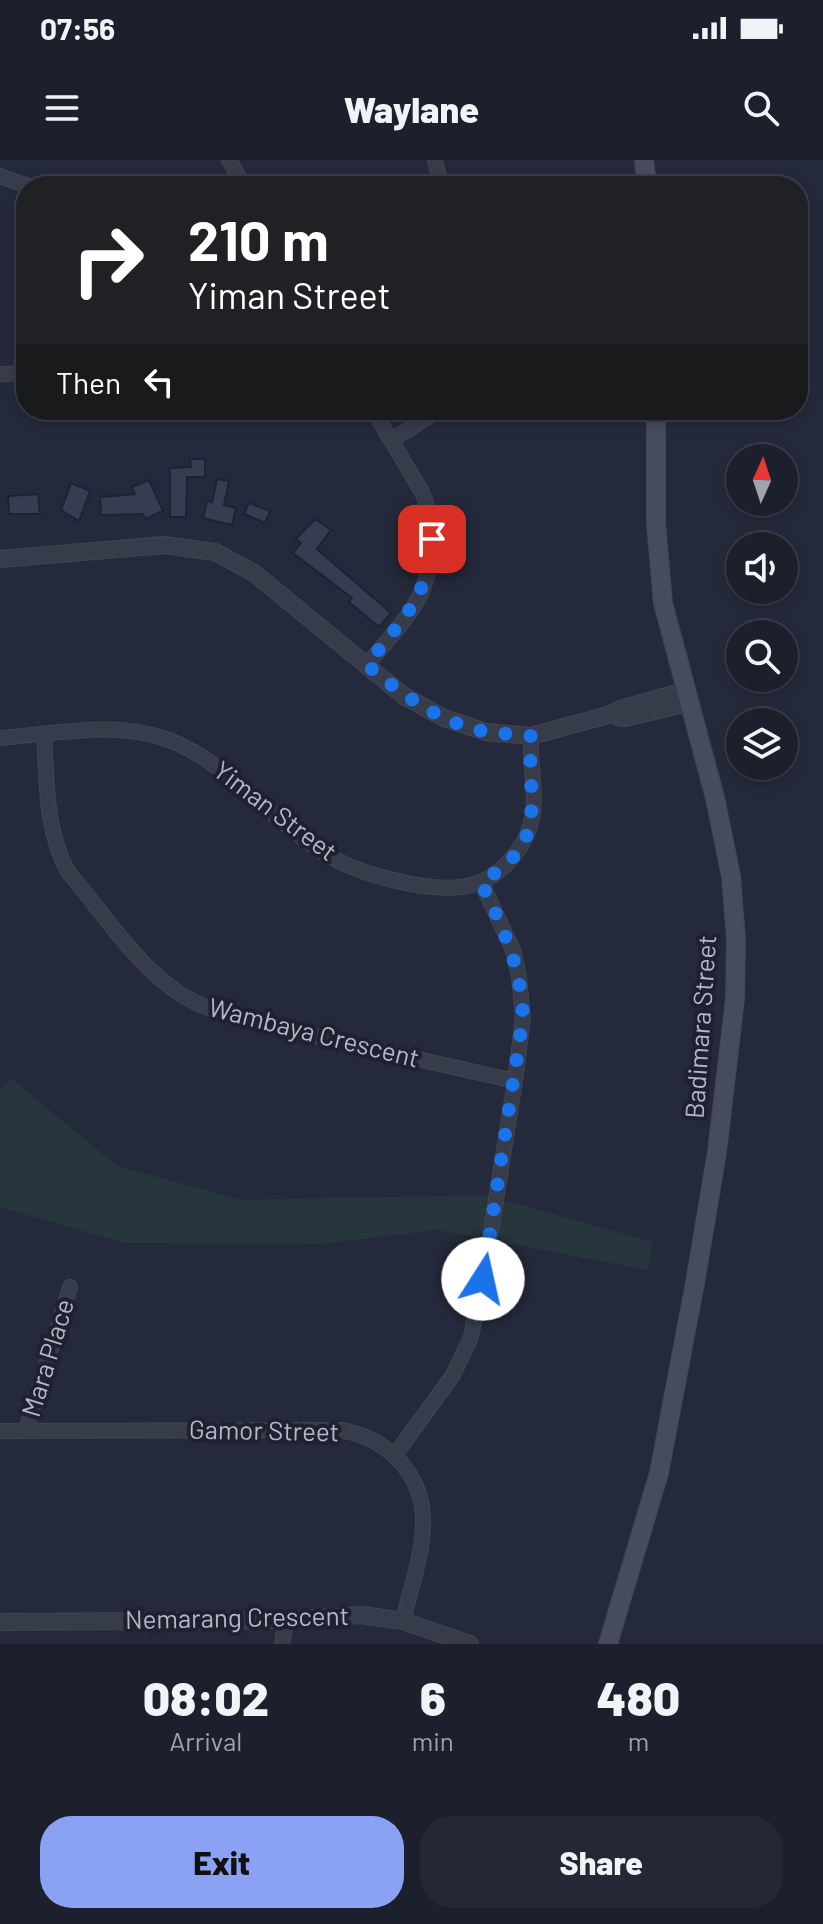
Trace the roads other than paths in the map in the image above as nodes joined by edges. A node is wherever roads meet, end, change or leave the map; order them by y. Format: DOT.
graph roads {
  1 [pos="379,420"];
  2 [pos="423,420"];
  3 [pos="656,420"];
  4 [pos="392,440"];
  5 [pos="0,559"];
  6 [pos="367,665"];
  7 [pos="686,697"];
  8 [pos="44,735"];
  9 [pos="531,736"];
  10 [pos="0,738"];
  11 [pos="481,882"];
  12 [pos="515,1081"];
  13 [pos="70,1287"];
  14 [pos="26,1430"];
  15 [pos="0,1431"];
  16 [pos="395,1455"];
  17 [pos="286,1620"];
  18 [pos="403,1621"];
  19 [pos="0,1622"];
  20 [pos="282,1644"];
  21 [pos="470,1644"];
  22 [pos="608,1644"];
  1 -- 4 [label="street"];
  2 -- 4 [label="street"];
  3 -- 7 [label="main road, Badimara Street"];
  4 -- 6 [label="street"];
  5 -- 6 [label="street"];
  6 -- 9 [label="street"];
  7 -- 9 [label="street"];
  7 -- 22 [label="main road, Badimara Street"];
  8 -- 10 [label="street, Yiman Street"];
  8 -- 11 [label="street, Yiman Street"];
  8 -- 12 [label="street, Wambaya Crescent"];
  9 -- 11 [label="street"];
  11 -- 12 [label="street"];
  12 -- 16 [label="street"];
  13 -- 14 [label="street, Mara Place"];
  14 -- 15 [label="street, Gamor Street"];
  14 -- 16 [label="street, Gamor Street"];
  16 -- 18 [label="street, Gamor Street"];
  17 -- 18 [label="street, Nemarang Crescent"];
  17 -- 19 [label="street, Nemarang Crescent"];
  17 -- 20 [label="street"];
  18 -- 21 [label="street, Nemarang Crescent"];
}
